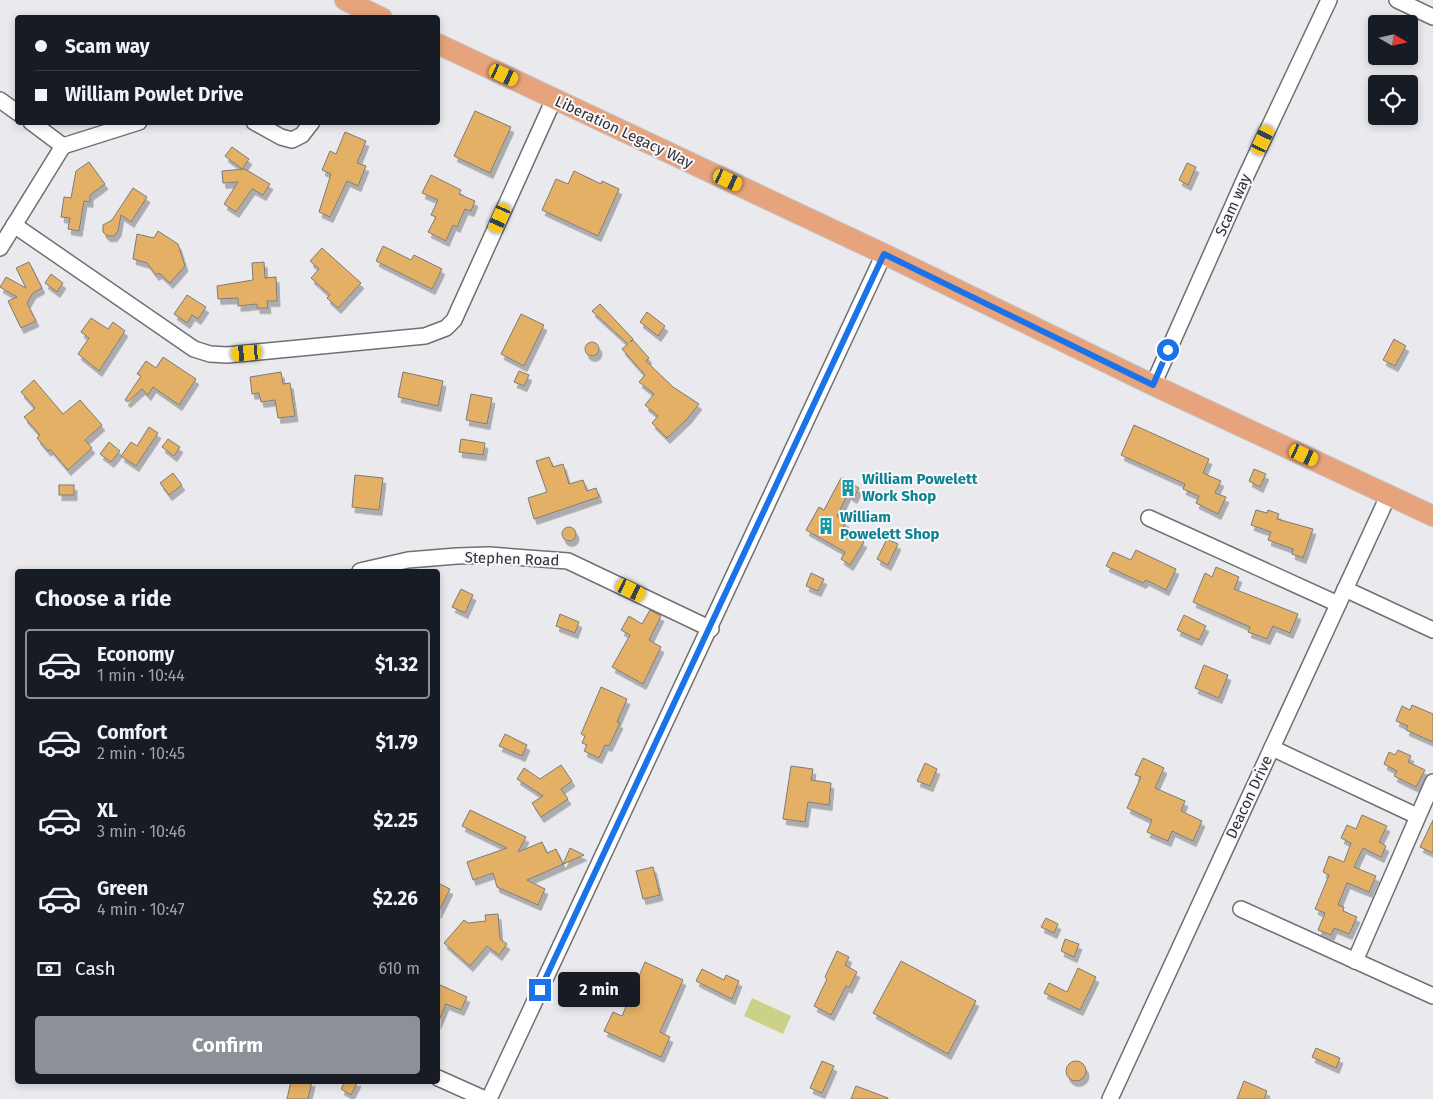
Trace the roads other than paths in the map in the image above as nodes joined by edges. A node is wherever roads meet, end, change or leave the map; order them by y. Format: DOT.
graph roads {
  1 [pos="345,0"];
  2 [pos="1329,0"];
  3 [pos="1397,0"];
  4 [pos="376,15"];
  5 [pos="1433,17"];
  6 [pos="440,45"];
  7 [pos="554,99"];
  8 [pos="0,100"];
  9 [pos="15,111"];
  10 [pos="35,125"];
  11 [pos="130,125"];
  12 [pos="259,125"];
  13 [pos="310,125"];
  14 [pos="63,146"];
  15 [pos="14,225"];
  16 [pos="0,248"];
  17 [pos="884,254"];
  18 [pos="1153,385"];
  19 [pos="1389,494"];
  20 [pos="1433,516"];
  21 [pos="1149,518"];
  22 [pos="405,566"];
  23 [pos="378,569"];
  24 [pos="1345,589"];
  25 [pos="1338,604"];
  26 [pos="711,629"];
  27 [pos="1433,630"];
  28 [pos="1272,748"];
  29 [pos="1433,782"];
  30 [pos="1417,816"];
  31 [pos="1242,910"];
  32 [pos="1355,961"];
  33 [pos="1433,996"];
  34 [pos="440,1079"];
  35 [pos="487,1099"];
  36 [pos="1110,1099"];
  1 -- 4 [label="main road"];
  2 -- 18 [label="street, Scam way"];
  3 -- 5 [label="street"];
  6 -- 7 [label="main road, Liberation Legacy Way"];
  7 -- 15 [label="street"];
  7 -- 17 [label="main road, Liberation Legacy Way"];
  8 -- 9 [label="street"];
  10 -- 14 [label="street"];
  11 -- 14 [label="street"];
  12 -- 13 [label="street"];
  14 -- 15 [label="street"];
  15 -- 16 [label="street"];
  17 -- 18 [label="main road, Liberation Legacy Way"];
  17 -- 26 [label="street"];
  18 -- 19 [label="main road, Liberation Legacy Way"];
  19 -- 20 [label="main road, Liberation Legacy Way"];
  19 -- 24 [label="street, Deacon Drive"];
  21 -- 25 [label="street"];
  22 -- 23 [label="street, Stephen Road"];
  22 -- 26 [label="street, Stephen Road"];
  24 -- 25 [label="street, Deacon Drive"];
  24 -- 27 [label="street"];
  25 -- 28 [label="street, Deacon Drive"];
  26 -- 35 [label="street"];
  28 -- 30 [label="street"];
  28 -- 36 [label="street, Deacon Drive"];
  29 -- 30 [label="street"];
  30 -- 32 [label="street"];
  31 -- 32 [label="street"];
  32 -- 33 [label="street"];
  34 -- 35 [label="street"];
}
